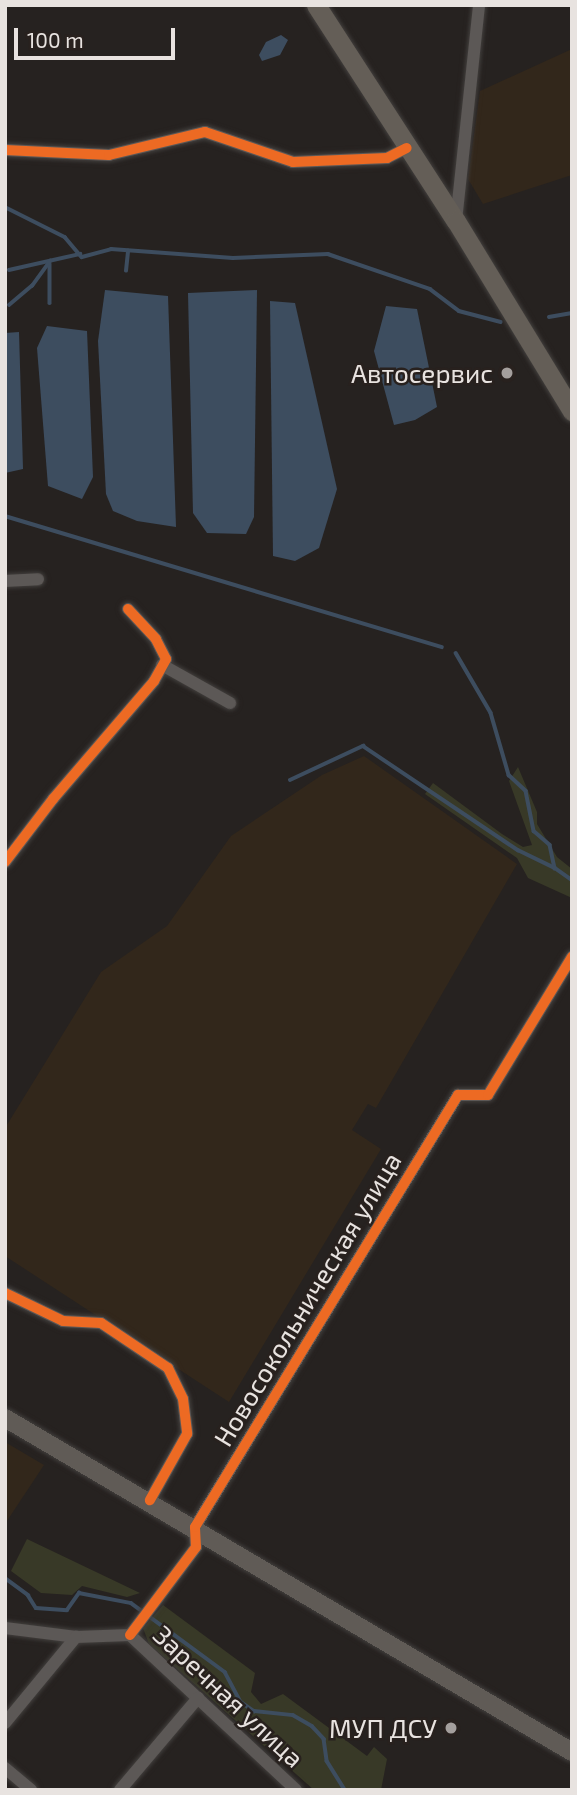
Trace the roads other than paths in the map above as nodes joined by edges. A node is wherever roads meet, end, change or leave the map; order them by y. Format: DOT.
graph roads {
  1 [pos="316,5"];
  2 [pos="479,5"];
  3 [pos="407,148"];
  4 [pos="5,150"];
  5 [pos="456,222"];
  6 [pos="566,389"];
  7 [pos="572,411"];
  8 [pos="38,579"];
  9 [pos="5,581"];
  10 [pos="128,609"];
  11 [pos="162,665"];
  12 [pos="230,703"];
  13 [pos="5,862"];
  14 [pos="572,957"];
  15 [pos="5,1293"];
  16 [pos="5,1418"];
  17 [pos="150,1500"];
  18 [pos="195,1527"];
  19 [pos="5,1628"];
  20 [pos="130,1635"];
  21 [pos="76,1637"];
  22 [pos="198,1698"];
  23 [pos="5,1723"];
  24 [pos="572,1752"];
  25 [pos="5,1768"];
  26 [pos="32,1790"];
  27 [pos="120,1790"];
  28 [pos="296,1790"];
  1 -- 3 [label="main road"];
  2 -- 5 [label="street"];
  3 -- 4 [label="street"];
  3 -- 5 [label="main road"];
  5 -- 6 [label="main road"];
  6 -- 7 [label="main road"];
  8 -- 9 [label="street"];
  10 -- 11 [label="street"];
  11 -- 12 [label="street"];
  11 -- 13 [label="street"];
  14 -- 18 [label="street, Новосокольническая улица"];
  15 -- 17 [label="street"];
  16 -- 17 [label="main road"];
  17 -- 18 [label="main road"];
  18 -- 20 [label="street, Новосокольническая улица"];
  18 -- 24 [label="main road"];
  19 -- 21 [label="street, Заречная улица"];
  20 -- 21 [label="street, Заречная улица"];
  20 -- 22 [label="street, Заречная улица"];
  21 -- 23 [label="street"];
  22 -- 27 [label="street"];
  22 -- 28 [label="street, Заречная улица"];
  25 -- 26 [label="street"];
}
